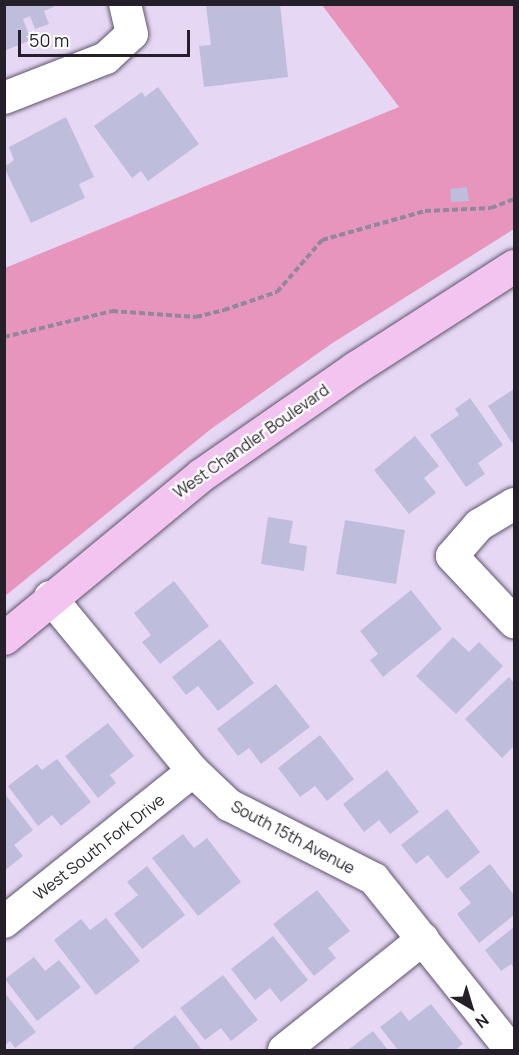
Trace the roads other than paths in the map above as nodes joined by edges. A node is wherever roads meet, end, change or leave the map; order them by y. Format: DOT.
graph roads {
  1 [pos="129,19"];
  2 [pos="4,98"];
  3 [pos="514,266"];
  4 [pos="514,504"];
  5 [pos="51,597"];
  6 [pos="514,622"];
  7 [pos="4,638"];
  8 [pos="193,771"];
  9 [pos="4,922"];
  10 [pos="423,939"];
  11 [pos="511,1046"];
  12 [pos="284,1050"];
  1 -- 2 [label="street"];
  3 -- 5 [label="main road, West Chandler Boulevard"];
  4 -- 6 [label="street"];
  5 -- 7 [label="main road, West Chandler Boulevard"];
  5 -- 8 [label="street, South 15th Avenue"];
  8 -- 9 [label="street, West South Fork Drive"];
  8 -- 10 [label="street, South 15th Avenue"];
  10 -- 11 [label="street, South 15th Avenue"];
  10 -- 12 [label="street"];
}
